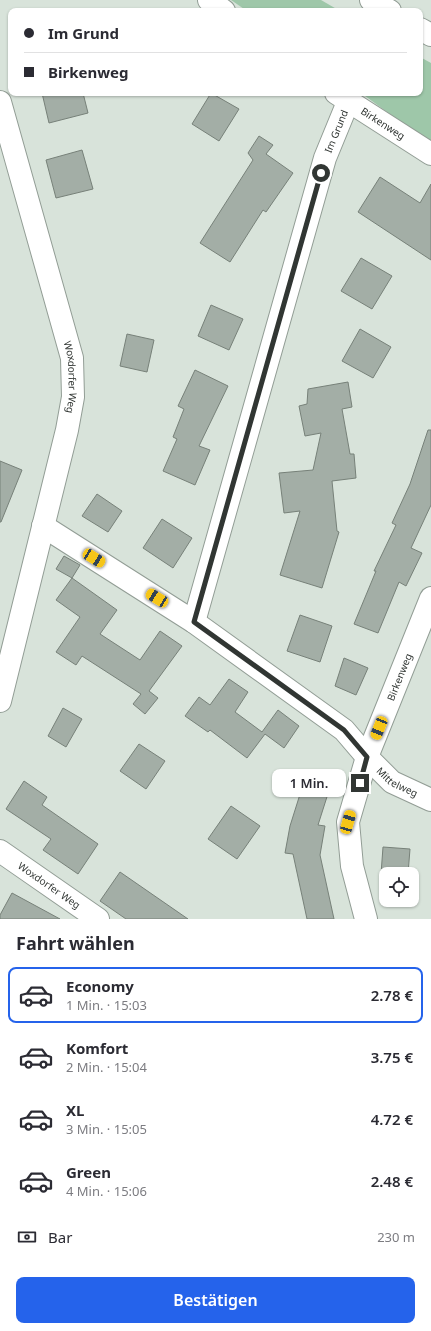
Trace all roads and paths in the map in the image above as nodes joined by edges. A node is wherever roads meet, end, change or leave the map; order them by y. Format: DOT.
graph roads {
  1 [pos="209,0"];
  2 [pos="371,0"];
  3 [pos="220,8"];
  4 [pos="385,8"];
  5 [pos="342,98"];
  6 [pos="0,102"];
  7 [pos="431,154"];
  8 [pos="43,526"];
  9 [pos="431,598"];
  10 [pos="194,622"];
  11 [pos="0,700"];
  12 [pos="367,757"];
  13 [pos="431,800"];
  14 [pos="0,851"];
  15 [pos="98,919"];
  16 [pos="366,919"];
  1 -- 3 [label="street"];
  2 -- 4 [label="street"];
  5 -- 7 [label="street, Birkenweg"];
  5 -- 10 [label="street, Im Grund"];
  6 -- 8 [label="street, Woxdorfer Weg"];
  8 -- 10 [label="street, Mittelweg"];
  8 -- 11 [label="street, Woxdorfer Weg"];
  9 -- 12 [label="street, Birkenweg"];
  10 -- 12 [label="street, Mittelweg"];
  12 -- 13 [label="street, Mittelweg"];
  12 -- 16 [label="street, Birkenweg"];
  14 -- 15 [label="street, Woxdorfer Weg"];
}
